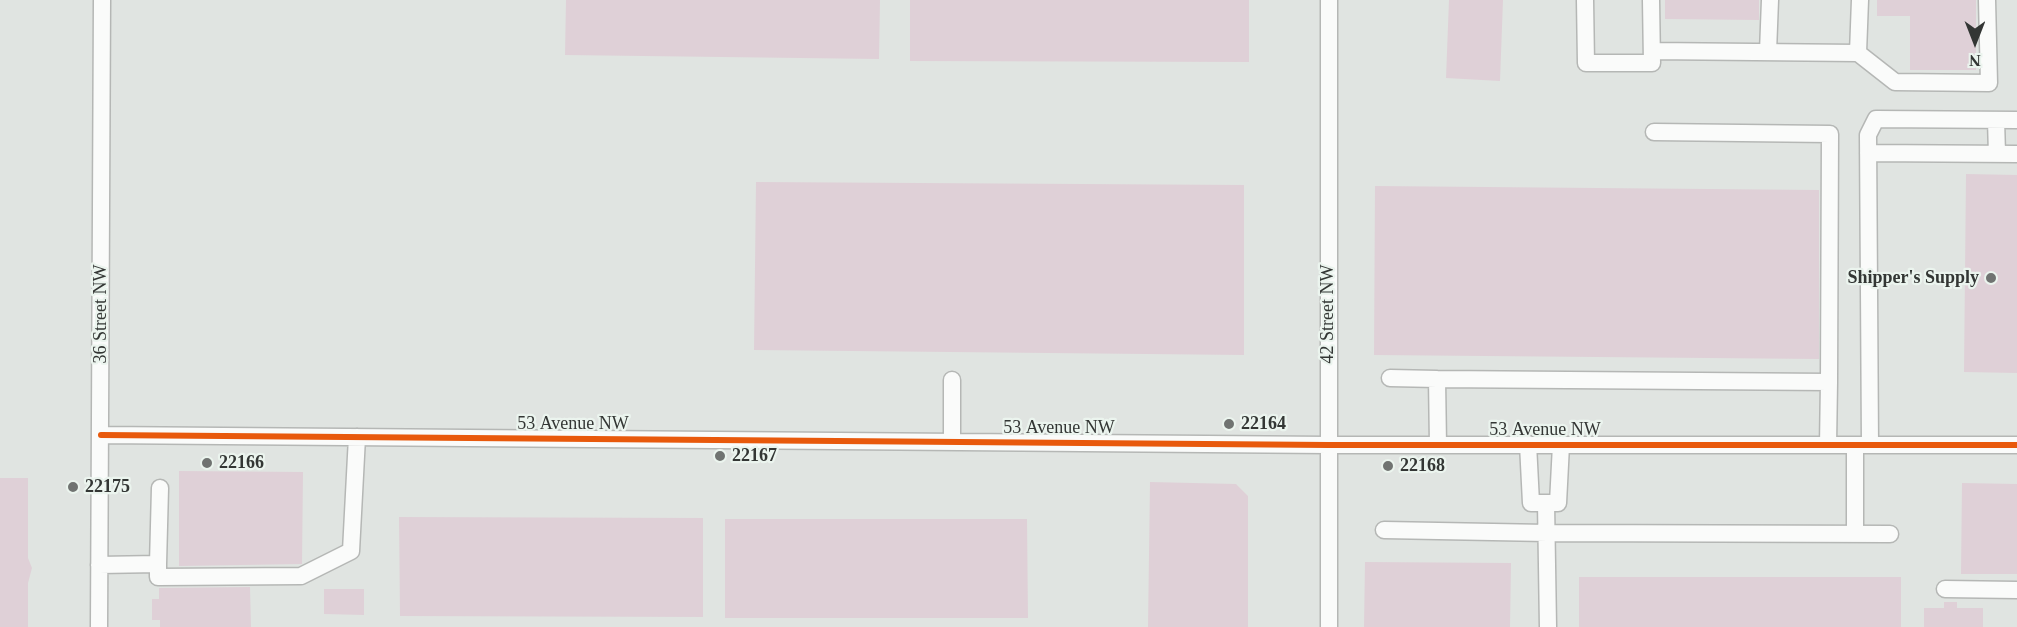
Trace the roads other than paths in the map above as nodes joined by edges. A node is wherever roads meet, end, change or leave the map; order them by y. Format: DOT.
graph roads {
  1 [pos="102,0"];
  2 [pos="1329,0"];
  3 [pos="1585,0"];
  4 [pos="1651,0"];
  5 [pos="1770,0"];
  6 [pos="1860,0"];
  7 [pos="1987,0"];
  8 [pos="1652,51"];
  9 [pos="1768,52"];
  10 [pos="1858,53"];
  11 [pos="1996,120"];
  12 [pos="2017,120"];
  13 [pos="1654,132"];
  14 [pos="1868,153"];
  15 [pos="1997,153"];
  16 [pos="2017,154"];
  17 [pos="1390,378"];
  18 [pos="1437,379"];
  19 [pos="952,380"];
  20 [pos="1829,382"];
  21 [pos="101,435"];
  22 [pos="357,437"];
  23 [pos="951,442"];
  24 [pos="1528,444"];
  25 [pos="1328,445"];
  26 [pos="1438,445"];
  27 [pos="1561,445"];
  28 [pos="1828,445"];
  29 [pos="1862,445"];
  30 [pos="2017,445"];
  31 [pos="160,488"];
  32 [pos="1546,503"];
  33 [pos="1384,530"];
  34 [pos="1547,533"];
  35 [pos="1855,534"];
  36 [pos="1890,534"];
  37 [pos="158,564"];
  38 [pos="99,565"];
  39 [pos="1945,589"];
  40 [pos="2017,590"];
  41 [pos="99,627"];
  42 [pos="1329,627"];
  43 [pos="1548,627"];
  1 -- 21 [label="street, 36 Street NW"];
  2 -- 25 [label="street, 42 Street NW"];
  3 -- 8 [label="street"];
  4 -- 8 [label="street"];
  5 -- 9 [label="street"];
  6 -- 10 [label="street"];
  7 -- 10 [label="street"];
  8 -- 9 [label="street"];
  9 -- 10 [label="street"];
  11 -- 12 [label="street"];
  11 -- 14 [label="street"];
  11 -- 15 [label="street"];
  13 -- 20 [label="street"];
  14 -- 15 [label="street"];
  14 -- 29 [label="street"];
  15 -- 16 [label="street"];
  17 -- 18 [label="street"];
  18 -- 20 [label="street"];
  18 -- 26 [label="street"];
  19 -- 23 [label="street"];
  20 -- 28 [label="street"];
  21 -- 22 [label="street, 53 Avenue NW"];
  21 -- 38 [label="street, 36 Street NW"];
  22 -- 23 [label="street, 53 Avenue NW"];
  22 -- 37 [label="street"];
  23 -- 25 [label="street, 53 Avenue NW"];
  24 -- 26 [label="street, 53 Avenue NW"];
  24 -- 27 [label="street, 53 Avenue NW"];
  24 -- 32 [label="street"];
  25 -- 26 [label="street, 53 Avenue NW"];
  25 -- 42 [label="street, 42 Street NW"];
  27 -- 28 [label="street, 53 Avenue NW"];
  27 -- 32 [label="street"];
  28 -- 29 [label="street, 53 Avenue NW"];
  29 -- 30 [label="street, 53 Avenue NW"];
  29 -- 35 [label="street"];
  31 -- 37 [label="street"];
  32 -- 34 [label="street"];
  33 -- 34 [label="street"];
  34 -- 35 [label="street"];
  34 -- 43 [label="street"];
  35 -- 36 [label="street"];
  37 -- 38 [label="street"];
  38 -- 41 [label="street, 36 Street NW"];
  39 -- 40 [label="street"];
}
